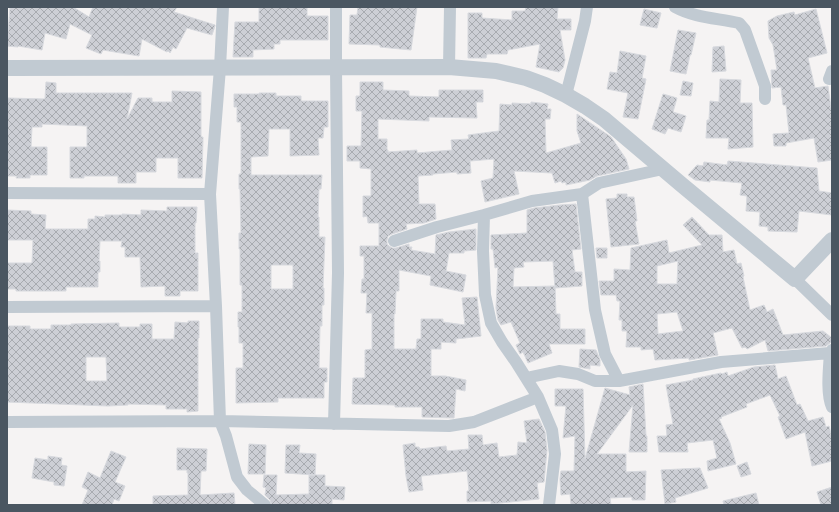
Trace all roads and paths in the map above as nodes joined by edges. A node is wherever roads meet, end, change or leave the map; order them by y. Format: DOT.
graph roads {
  1 [pos="222,7"];
  2 [pos="336,7"];
  3 [pos="450,7"];
  4 [pos="587,7"];
  5 [pos="675,7"];
  6 [pos="7,68"];
  7 [pos="220,68"];
  8 [pos="336,68"];
  9 [pos="449,68"];
  10 [pos="566,95"];
  11 [pos="765,99"];
  12 [pos="663,169"];
  13 [pos="7,193"];
  14 [pos="210,194"];
  15 [pos="582,194"];
  16 [pos="484,215"];
  17 [pos="832,240"];
  18 [pos="394,241"];
  19 [pos="795,279"];
  20 [pos="216,306"];
  21 [pos="7,307"];
  22 [pos="832,314"];
  23 [pos="831,351"];
  24 [pos="526,378"];
  25 [pos="619,381"];
  26 [pos="538,397"];
  27 [pos="832,407"];
  28 [pos="220,421"];
  29 [pos="7,422"];
  30 [pos="334,424"];
  31 [pos="265,505"];
  32 [pos="549,505"];
  1 -- 7 [label="street"];
  2 -- 8 [label="street"];
  3 -- 9 [label="street"];
  4 -- 10 [label="street"];
  5 -- 11 [label="street"];
  6 -- 7 [label="street"];
  7 -- 8 [label="street"];
  7 -- 14 [label="street"];
  8 -- 9 [label="street"];
  8 -- 30 [label="street"];
  9 -- 10 [label="street"];
  10 -- 12 [label="street"];
  12 -- 15 [label="street"];
  12 -- 19 [label="street"];
  13 -- 14 [label="street"];
  14 -- 20 [label="street"];
  15 -- 16 [label="street"];
  15 -- 25 [label="street"];
  16 -- 18 [label="street"];
  16 -- 24 [label="street"];
  17 -- 19 [label="street"];
  19 -- 22 [label="street"];
  20 -- 21 [label="street"];
  20 -- 28 [label="street"];
  23 -- 25 [label="street"];
  23 -- 27 [label="street"];
  24 -- 25 [label="street"];
  24 -- 26 [label="street"];
  26 -- 30 [label="street"];
  26 -- 32 [label="street"];
  28 -- 29 [label="street"];
  28 -- 30 [label="street"];
  28 -- 31 [label="street"];
}
